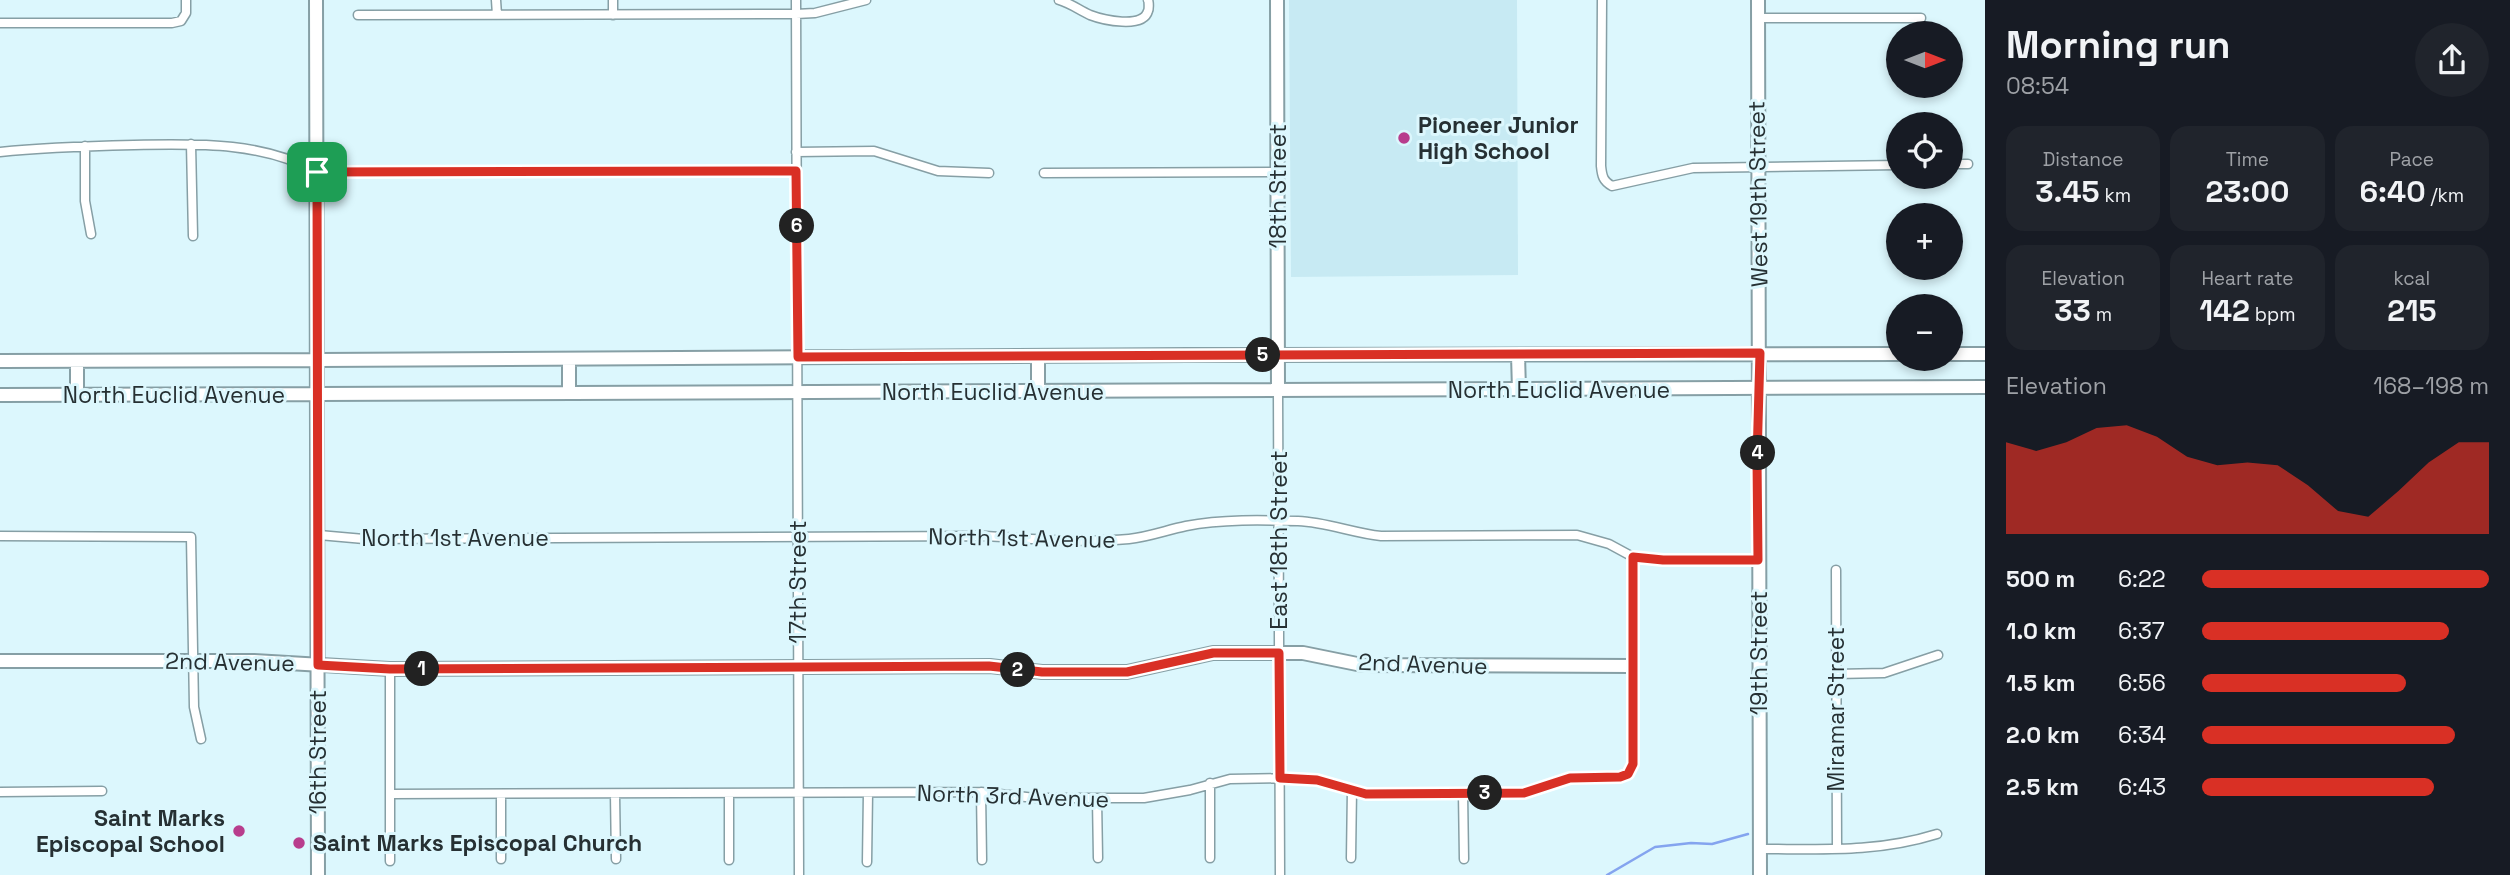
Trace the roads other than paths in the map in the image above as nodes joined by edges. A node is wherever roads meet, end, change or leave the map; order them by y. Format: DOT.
graph roads {
  1 [pos="186,0"];
  2 [pos="316,0"];
  3 [pos="496,0"];
  4 [pos="613,0"];
  5 [pos="796,0"];
  6 [pos="866,0"];
  7 [pos="1059,0"];
  8 [pos="1149,0"];
  9 [pos="1277,0"];
  10 [pos="1602,0"];
  11 [pos="1758,0"];
  12 [pos="358,15"];
  13 [pos="497,15"];
  14 [pos="613,15"];
  15 [pos="796,15"];
  16 [pos="1758,18"];
  17 [pos="1922,18"];
  18 [pos="0,23"];
  19 [pos="191,144"];
  20 [pos="85,146"];
  21 [pos="0,152"];
  22 [pos="796,152"];
  23 [pos="1963,164"];
  24 [pos="1968,164"];
  25 [pos="1886,165"];
  26 [pos="1760,166"];
  27 [pos="796,171"];
  28 [pos="317,172"];
  29 [pos="1277,172"];
  30 [pos="989,173"];
  31 [pos="1044,173"];
  32 [pos="91,234"];
  33 [pos="193,236"];
  34 [pos="1760,353"];
  35 [pos="1886,354"];
  36 [pos="1963,354"];
  37 [pos="1984,354"];
  38 [pos="1278,355"];
  39 [pos="1518,355"];
  40 [pos="1038,356"];
  41 [pos="798,357"];
  42 [pos="569,359"];
  43 [pos="318,360"];
  44 [pos="0,361"];
  45 [pos="77,361"];
  46 [pos="1278,373"];
  47 [pos="1984,387"];
  48 [pos="1759,388"];
  49 [pos="1519,390"];
  50 [pos="1278,391"];
  51 [pos="1038,392"];
  52 [pos="569,393"];
  53 [pos="798,393"];
  54 [pos="77,394"];
  55 [pos="318,394"];
  56 [pos="0,395"];
  57 [pos="1279,521"];
  58 [pos="319,535"];
  59 [pos="0,536"];
  60 [pos="798,536"];
  61 [pos="1633,557"];
  62 [pos="1758,560"];
  63 [pos="1836,569"];
  64 [pos="1279,653"];
  65 [pos="1938,655"];
  66 [pos="0,661"];
  67 [pos="192,661"];
  68 [pos="318,665"];
  69 [pos="1632,666"];
  70 [pos="799,668"];
  71 [pos="390,669"];
  72 [pos="1836,674"];
  73 [pos="201,739"];
  74 [pos="1280,778"];
  75 [pos="1210,783"];
  76 [pos="1352,789"];
  77 [pos="102,791"];
  78 [pos="0,792"];
  79 [pos="981,792"];
  80 [pos="729,793"];
  81 [pos="799,793"];
  82 [pos="868,793"];
  83 [pos="1463,793"];
  84 [pos="391,794"];
  85 [pos="501,794"];
  86 [pos="615,794"];
  87 [pos="1097,799"];
  88 [pos="1937,834"];
  89 [pos="1759,849"];
  90 [pos="1837,849"];
  91 [pos="1098,858"];
  92 [pos="1210,858"];
  93 [pos="1351,858"];
  94 [pos="501,859"];
  95 [pos="616,859"];
  96 [pos="1464,859"];
  97 [pos="729,860"];
  98 [pos="982,860"];
  99 [pos="390,861"];
  100 [pos="867,862"];
  101 [pos="318,875"];
  102 [pos="799,875"];
  103 [pos="1280,875"];
  104 [pos="1760,875"];
  1 -- 18 [label="street"];
  2 -- 28 [label="main road, 16th Street"];
  3 -- 13 [label="street"];
  4 -- 14 [label="street"];
  5 -- 15 [label="street, 17th Street"];
  6 -- 15 [label="street"];
  7 -- 8 [label="street"];
  9 -- 29 [label="main road, 18th Street"];
  10 -- 26 [label="street"];
  11 -- 16 [label="main road, West 19th Street"];
  12 -- 13 [label="street"];
  13 -- 14 [label="street"];
  14 -- 15 [label="street"];
  15 -- 22 [label="street, 17th Street"];
  16 -- 17 [label="street"];
  16 -- 26 [label="main road, West 19th Street"];
  19 -- 20 [label="street"];
  19 -- 28 [label="street"];
  19 -- 33 [label="street"];
  20 -- 21 [label="street"];
  20 -- 32 [label="street"];
  22 -- 27 [label="street, 17th Street"];
  22 -- 30 [label="street"];
  23 -- 24 [label="street"];
  25 -- 26 [label="street"];
  26 -- 34 [label="main road, West 19th Street"];
  27 -- 28 [label="street"];
  27 -- 41 [label="street, 17th Street"];
  28 -- 43 [label="main road, 16th Street"];
  29 -- 31 [label="street"];
  29 -- 38 [label="main road, 18th Street"];
  34 -- 35 [label="main road, North Euclid Avenue"];
  34 -- 39 [label="main road, North Euclid Avenue"];
  34 -- 48 [label="main road, West 19th Street"];
  36 -- 37 [label="main road"];
  38 -- 39 [label="main road, North Euclid Avenue"];
  38 -- 40 [label="main road, North Euclid Avenue"];
  38 -- 46 [label="main road, 18th Street"];
  39 -- 49 [label="main road"];
  40 -- 41 [label="main road, North Euclid Avenue"];
  40 -- 51 [label="main road"];
  41 -- 42 [label="main road, North Euclid Avenue"];
  41 -- 53 [label="street, 17th Street"];
  42 -- 43 [label="main road, North Euclid Avenue"];
  42 -- 52 [label="main road"];
  43 -- 45 [label="main road, North Euclid Avenue"];
  43 -- 55 [label="main road, 16th Street"];
  44 -- 45 [label="main road, North Euclid Avenue"];
  45 -- 54 [label="main road"];
  46 -- 50 [label="main road, East 18th Street"];
  47 -- 48 [label="main road, North Euclid Avenue"];
  48 -- 49 [label="main road, North Euclid Avenue"];
  48 -- 62 [label="main road, 19th Street"];
  49 -- 50 [label="main road, North Euclid Avenue"];
  50 -- 51 [label="main road, North Euclid Avenue"];
  50 -- 57 [label="street, East 18th Street"];
  51 -- 53 [label="main road, North Euclid Avenue"];
  52 -- 53 [label="main road, North Euclid Avenue"];
  52 -- 55 [label="main road, North Euclid Avenue"];
  53 -- 60 [label="street, 17th Street"];
  54 -- 55 [label="main road, North Euclid Avenue"];
  54 -- 56 [label="main road, North Euclid Avenue"];
  55 -- 58 [label="main road, 16th Street"];
  57 -- 60 [label="street, North 1st Avenue"];
  57 -- 61 [label="street, North 1st Avenue"];
  57 -- 64 [label="street, East 18th Street"];
  58 -- 60 [label="street, North 1st Avenue"];
  58 -- 68 [label="main road, 16th Street"];
  59 -- 67 [label="street"];
  60 -- 70 [label="street, 17th Street"];
  61 -- 62 [label="street, North 1st Avenue"];
  61 -- 69 [label="street"];
  62 -- 89 [label="main road, 19th Street"];
  63 -- 72 [label="street, Miramar Street"];
  64 -- 69 [label="main road, 2nd Avenue"];
  64 -- 70 [label="main road, 2nd Avenue"];
  64 -- 74 [label="street, East 18th Street"];
  65 -- 72 [label="street"];
  66 -- 67 [label="main road, 2nd Avenue"];
  67 -- 68 [label="main road, 2nd Avenue"];
  67 -- 73 [label="street"];
  68 -- 71 [label="main road, 2nd Avenue"];
  68 -- 101 [label="main road, 16th Street"];
  69 -- 83 [label="street, North 3rd Avenue"];
  70 -- 71 [label="main road, 2nd Avenue"];
  70 -- 81 [label="street, 17th Street"];
  71 -- 84 [label="street"];
  72 -- 90 [label="street, Miramar Street"];
  74 -- 75 [label="street, North 3rd Avenue"];
  74 -- 76 [label="street, North 3rd Avenue"];
  74 -- 103 [label="street, East 18th Street"];
  75 -- 87 [label="street, North 3rd Avenue"];
  75 -- 92 [label="street"];
  76 -- 83 [label="street, North 3rd Avenue"];
  76 -- 93 [label="street"];
  77 -- 78 [label="street"];
  79 -- 82 [label="street, North 3rd Avenue"];
  79 -- 87 [label="street, North 3rd Avenue"];
  79 -- 98 [label="street"];
  80 -- 81 [label="street, North 3rd Avenue"];
  80 -- 86 [label="street, North 3rd Avenue"];
  80 -- 97 [label="street"];
  81 -- 82 [label="street, North 3rd Avenue"];
  81 -- 102 [label="street, 17th Street"];
  82 -- 100 [label="street"];
  83 -- 96 [label="street"];
  84 -- 85 [label="street, North 3rd Avenue"];
  84 -- 99 [label="street"];
  85 -- 86 [label="street, North 3rd Avenue"];
  85 -- 94 [label="street"];
  86 -- 95 [label="street"];
  87 -- 91 [label="street"];
  88 -- 90 [label="street"];
  89 -- 90 [label="street"];
  89 -- 104 [label="main road, 19th Street"];
}
